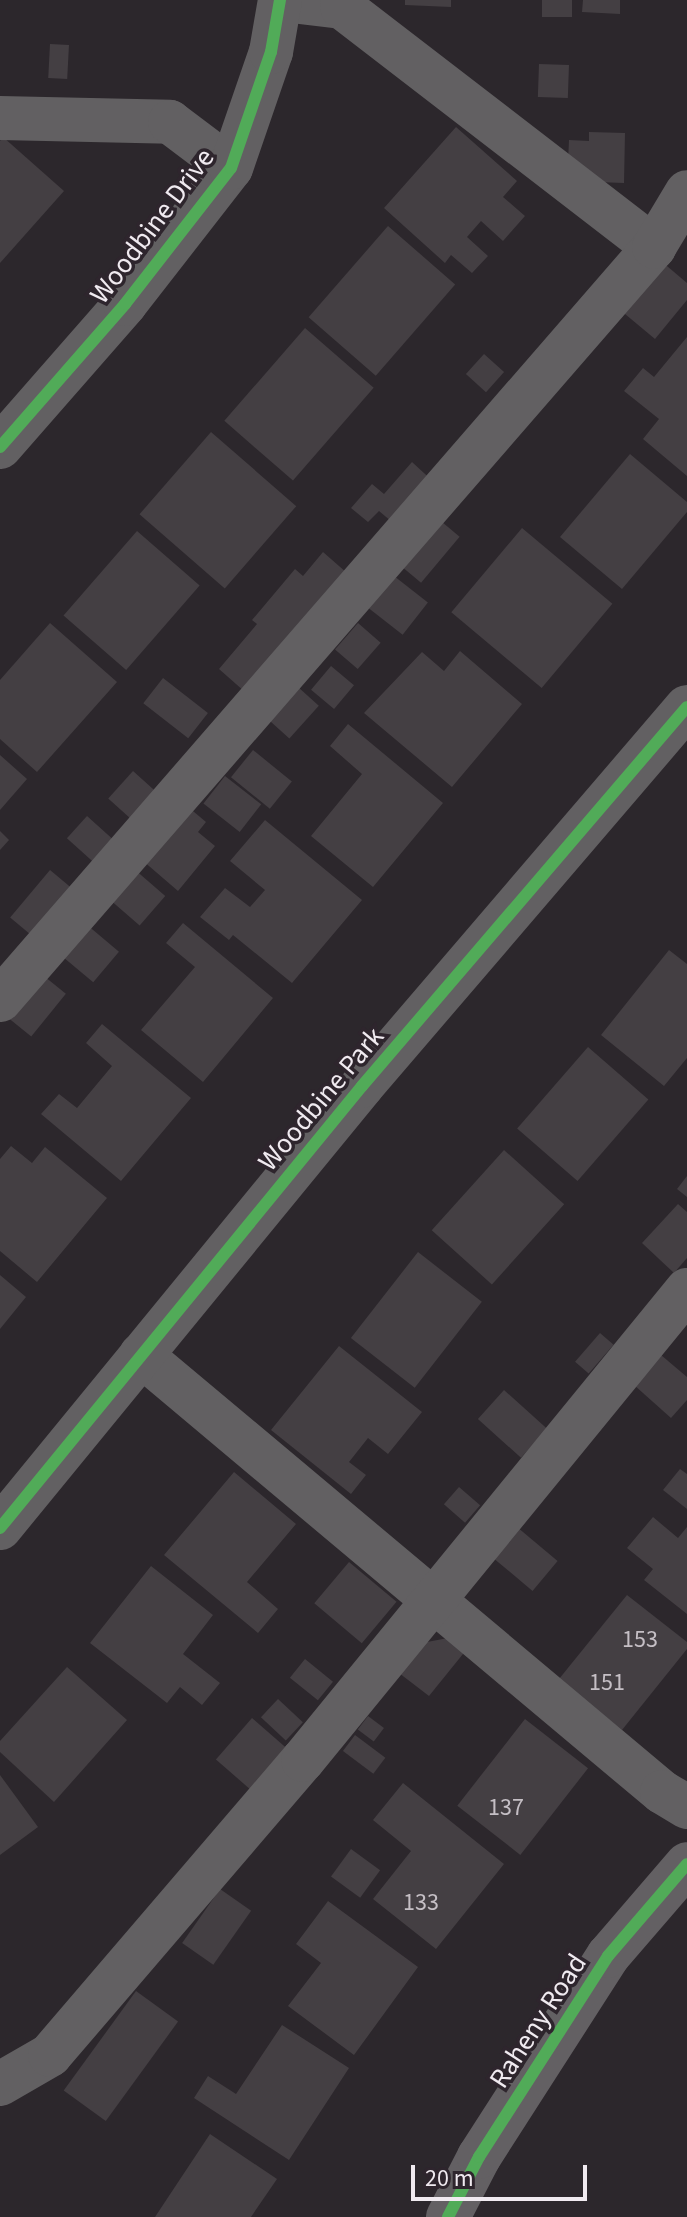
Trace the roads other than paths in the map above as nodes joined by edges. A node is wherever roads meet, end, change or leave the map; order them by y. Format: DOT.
graph roads {
  1 [pos="282,0"];
  2 [pos="0,118"];
  3 [pos="231,168"];
  4 [pos="687,192"];
  5 [pos="654,247"];
  6 [pos="0,447"];
  7 [pos="687,707"];
  8 [pos="0,1000"];
  9 [pos="687,1290"];
  10 [pos="141,1355"];
  11 [pos="0,1528"];
  12 [pos="434,1603"];
  13 [pos="687,1807"];
  14 [pos="687,1864"];
  15 [pos="0,2084"];
  16 [pos="448,2217"];
  1 -- 3 [label="street, Woodbine Drive"];
  1 -- 5 [label="street"];
  2 -- 3 [label="street"];
  3 -- 6 [label="street, Woodbine Drive"];
  4 -- 5 [label="street"];
  5 -- 8 [label="street"];
  7 -- 10 [label="street, Woodbine Park"];
  9 -- 12 [label="street"];
  10 -- 11 [label="street, Woodbine Park"];
  10 -- 12 [label="street"];
  12 -- 13 [label="street"];
  12 -- 15 [label="street"];
  14 -- 16 [label="main road, Raheny Road"];
}
